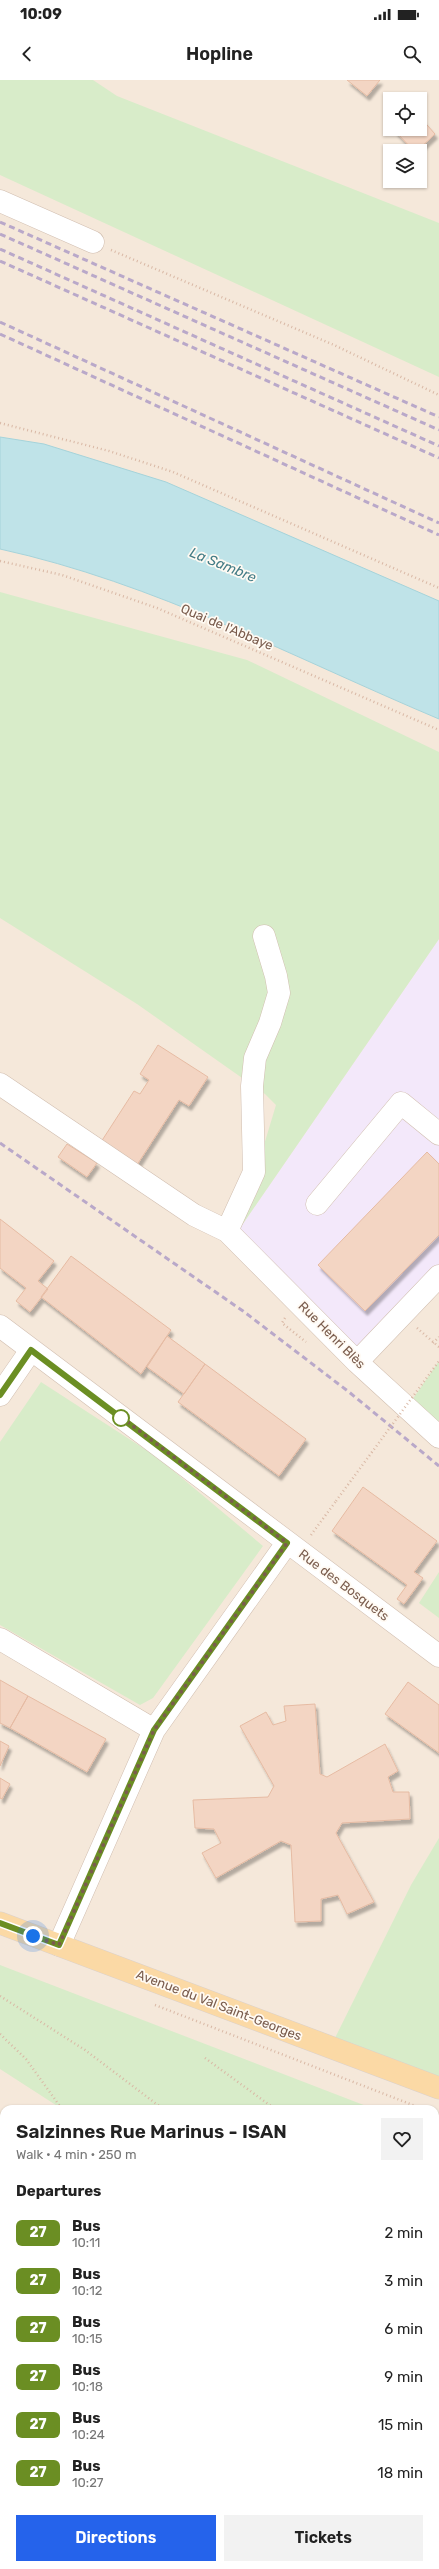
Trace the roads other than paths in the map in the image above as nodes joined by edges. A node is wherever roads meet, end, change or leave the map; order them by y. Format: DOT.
graph roads {
  1 [pos="0,201"];
  2 [pos="93,242"];
  3 [pos="264,936"];
  4 [pos="0,1084"];
  5 [pos="439,1134"];
  6 [pos="317,1204"];
  7 [pos="227,1231"];
  8 [pos="439,1276"];
  9 [pos="0,1326"];
  10 [pos="31,1350"];
  11 [pos="357,1362"];
  12 [pos="0,1395"];
  13 [pos="439,1437"];
  14 [pos="293,1547"];
  15 [pos="0,1639"];
  16 [pos="439,1656"];
  17 [pos="154,1730"];
  18 [pos="0,1923"];
  19 [pos="59,1945"];
  20 [pos="439,2088"];
  1 -- 2 [label="street"];
  3 -- 7 [label="street"];
  4 -- 7 [label="street, Rue Henri Blès"];
  5 -- 6 [label="street"];
  7 -- 11 [label="street, Rue Henri Blès"];
  8 -- 11 [label="street"];
  9 -- 10 [label="street, Rue des Bosquets"];
  10 -- 12 [label="street"];
  10 -- 14 [label="street, Rue des Bosquets"];
  11 -- 13 [label="street, Rue Henri Blès"];
  14 -- 16 [label="street, Rue des Bosquets"];
  14 -- 17 [label="street"];
  15 -- 17 [label="street"];
  17 -- 19 [label="street"];
  18 -- 19 [label="main road, Avenue du Val Saint-Georges"];
  19 -- 20 [label="main road, Avenue du Val Saint-Georges"];
}
